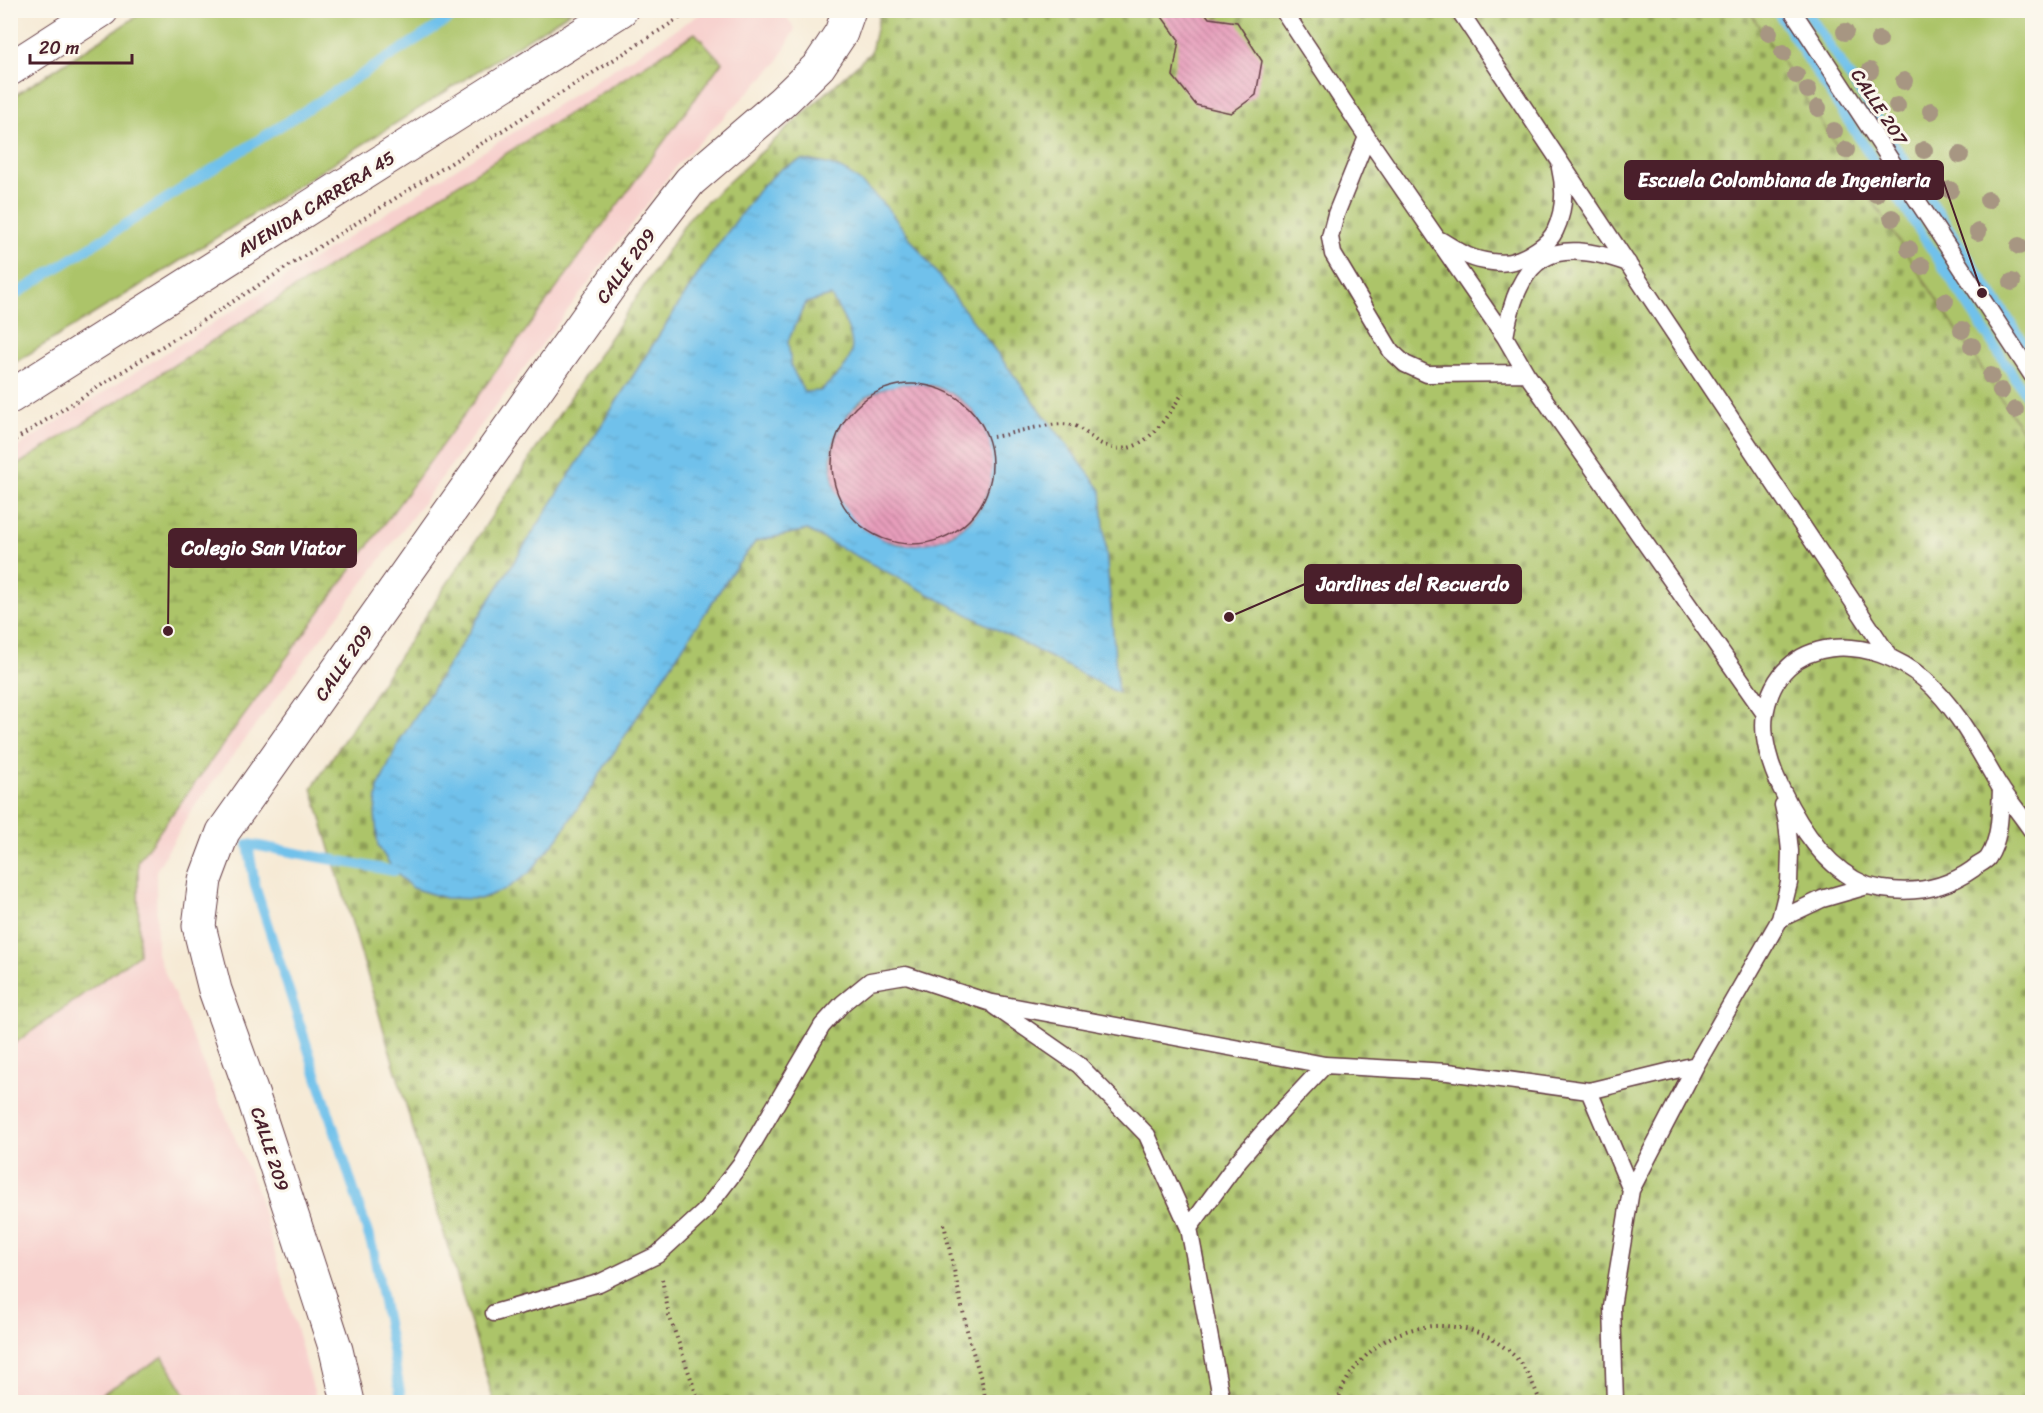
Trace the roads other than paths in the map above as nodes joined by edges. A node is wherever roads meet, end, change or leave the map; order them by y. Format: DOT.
graph roads {
  1 [pos="102,10"];
  2 [pos="621,10"];
  3 [pos="1283,10"];
  4 [pos="1459,10"];
  5 [pos="1792,10"];
  6 [pos="841,18"];
  7 [pos="10,69"];
  8 [pos="1367,137"];
  9 [pos="1557,156"];
  10 [pos="1437,238"];
  11 [pos="1628,263"];
  12 [pos="1505,337"];
  13 [pos="1526,373"];
  14 [pos="2032,375"];
  15 [pos="10,397"];
  16 [pos="1889,656"];
  17 [pos="1765,714"];
  18 [pos="1776,778"];
  19 [pos="2001,788"];
  20 [pos="2032,831"];
  21 [pos="1866,886"];
  22 [pos="1780,919"];
  23 [pos="988,1002"];
  24 [pos="1325,1065"];
  25 [pos="1696,1065"];
  26 [pos="1589,1091"];
  27 [pos="1631,1190"];
  28 [pos="1189,1228"];
  29 [pos="494,1312"];
  30 [pos="348,1402"];
  31 [pos="1222,1402"];
  32 [pos="1615,1402"];
  1 -- 7 [label="main road"];
  2 -- 15 [label="main road, AVENIDA CARRERA 45"];
  3 -- 8 [label="lane"];
  4 -- 9 [label="lane"];
  5 -- 14 [label="lane, CALLE 207"];
  6 -- 30 [label="main road, CALLE 209"];
  8 -- 10 [label="lane"];
  8 -- 13 [label="lane"];
  9 -- 10 [label="lane"];
  9 -- 11 [label="lane"];
  10 -- 12 [label="lane"];
  11 -- 12 [label="lane"];
  11 -- 16 [label="lane"];
  12 -- 13 [label="lane"];
  13 -- 17 [label="lane"];
  16 -- 17 [label="lane"];
  16 -- 19 [label="lane"];
  17 -- 18 [label="lane"];
  18 -- 21 [label="lane"];
  18 -- 22 [label="lane"];
  19 -- 20 [label="lane"];
  19 -- 21 [label="lane"];
  21 -- 22 [label="lane"];
  22 -- 25 [label="lane"];
  23 -- 24 [label="lane"];
  23 -- 28 [label="lane"];
  23 -- 29 [label="lane"];
  24 -- 26 [label="lane"];
  24 -- 28 [label="lane"];
  25 -- 26 [label="lane"];
  25 -- 27 [label="lane"];
  26 -- 27 [label="lane"];
  27 -- 32 [label="lane"];
  28 -- 31 [label="lane"];
}
